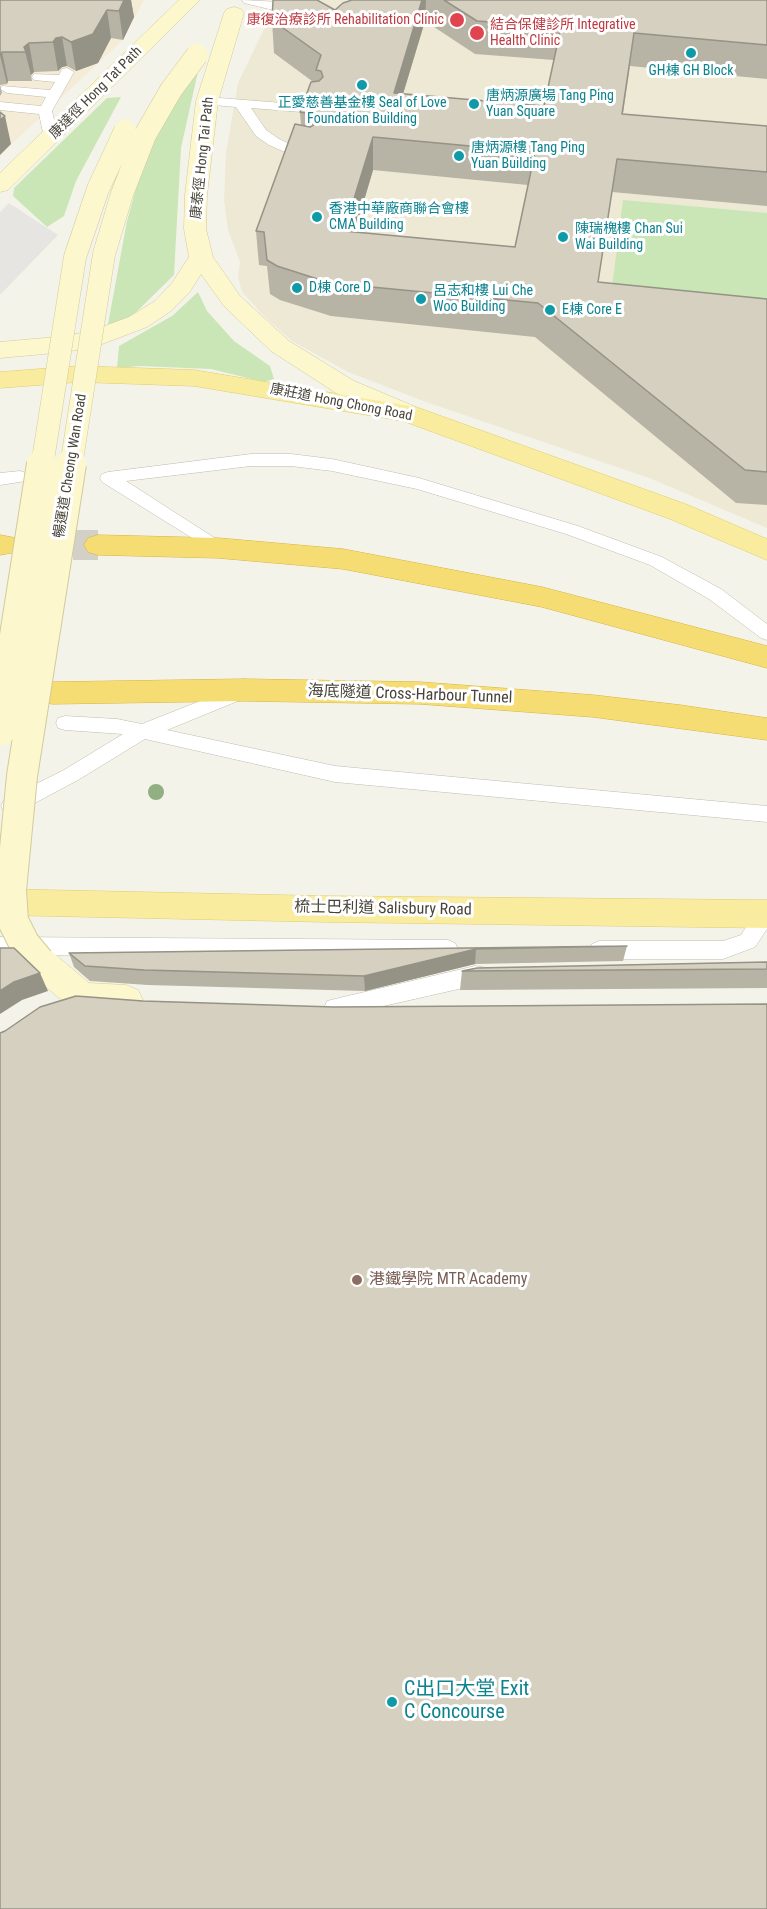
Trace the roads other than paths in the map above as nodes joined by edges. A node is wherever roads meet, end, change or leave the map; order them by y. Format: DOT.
graph roads {
  1 [pos="190,0"];
  2 [pos="204,0"];
  3 [pos="241,4"];
  4 [pos="309,19"];
  5 [pos="186,44"];
  6 [pos="39,77"];
  7 [pos="7,89"];
  8 [pos="55,94"];
  9 [pos="207,101"];
  10 [pos="241,104"];
  11 [pos="0,106"];
  12 [pos="315,109"];
  13 [pos="45,111"];
  14 [pos="51,137"];
  15 [pos="312,154"];
  16 [pos="0,185"];
  17 [pos="201,257"];
  18 [pos="0,350"];
  19 [pos="0,380"];
  20 [pos="407,413"];
  21 [pos="20,477"];
  22 [pos="0,478"];
  23 [pos="98,545"];
  24 [pos="218,548"];
  25 [pos="767,550"];
  26 [pos="767,633"];
  27 [pos="767,657"];
  28 [pos="244,690"];
  29 [pos="52,693"];
  30 [pos="65,723"];
  31 [pos="767,729"];
  32 [pos="0,731"];
  33 [pos="142,732"];
  34 [pos="2,809"];
  35 [pos="767,814"];
  36 [pos="0,902"];
  37 [pos="766,914"];
  38 [pos="0,946"];
  39 [pos="464,949"];
  40 [pos="583,950"];
  41 [pos="708,970"];
  42 [pos="732,970"];
  43 [pos="510,974"];
  44 [pos="82,997"];
  45 [pos="160,1003"];
  46 [pos="300,1007"];
  47 [pos="475,1007"];
  48 [pos="334,1008"];
  49 [pos="44,1009"];
  1 -- 14 [label="street, 康達徑 Hong Tat Path"];
  2 -- 5 [label="street, 暢運道 Cheong Wan Road"];
  3 -- 4 [label="lane"];
  3 -- 5 [label="street, 暢運道 Cheong Wan Road"];
  3 -- 9 [label="street, 康泰徑 Hong Tai Path"];
  5 -- 32 [label="street, 暢運道 Cheong Wan Road, bridge"];
  5 -- 44 [label="street, 暢運道 Cheong Wan Road, bridge"];
  6 -- 8 [label="lane"];
  7 -- 8 [label="lane"];
  8 -- 13 [label="lane"];
  9 -- 10 [label="lane"];
  9 -- 17 [label="street, 康泰徑 Hong Tai Path"];
  10 -- 12 [label="lane"];
  10 -- 15 [label="lane"];
  11 -- 13 [label="lane"];
  13 -- 14 [label="lane"];
  14 -- 16 [label="street, 康達徑 Hong Tat Path"];
  17 -- 18 [label="street"];
  17 -- 20 [label="street, 康泰徑 Hong Tai Path"];
  19 -- 20 [label="main road, 康莊道 Hong Chong Road"];
  20 -- 25 [label="main road, 康莊道 Hong Chong Road"];
  21 -- 22 [label="lane"];
  23 -- 24 [label="highway"];
  24 -- 26 [label="lane"];
  24 -- 27 [label="highway"];
  28 -- 29 [label="highway, 海底隧道 Cross-Harbour Tunnel"];
  28 -- 31 [label="highway, 海底隧道 Cross-Harbour Tunnel"];
  28 -- 33 [label="lane"];
  30 -- 33 [label="lane"];
  33 -- 34 [label="lane"];
  33 -- 35 [label="lane"];
  36 -- 37 [label="main road, 梳士巴利道 Salisbury Road"];
  37 -- 40 [label="lane"];
  38 -- 39 [label="lane"];
  41 -- 42 [label="lane"];
  43 -- 48 [label="lane"];
  44 -- 45 [label="street"];
  44 -- 49 [label="street"];
  46 -- 48 [label="street"];
  47 -- 48 [label="street"];
}
